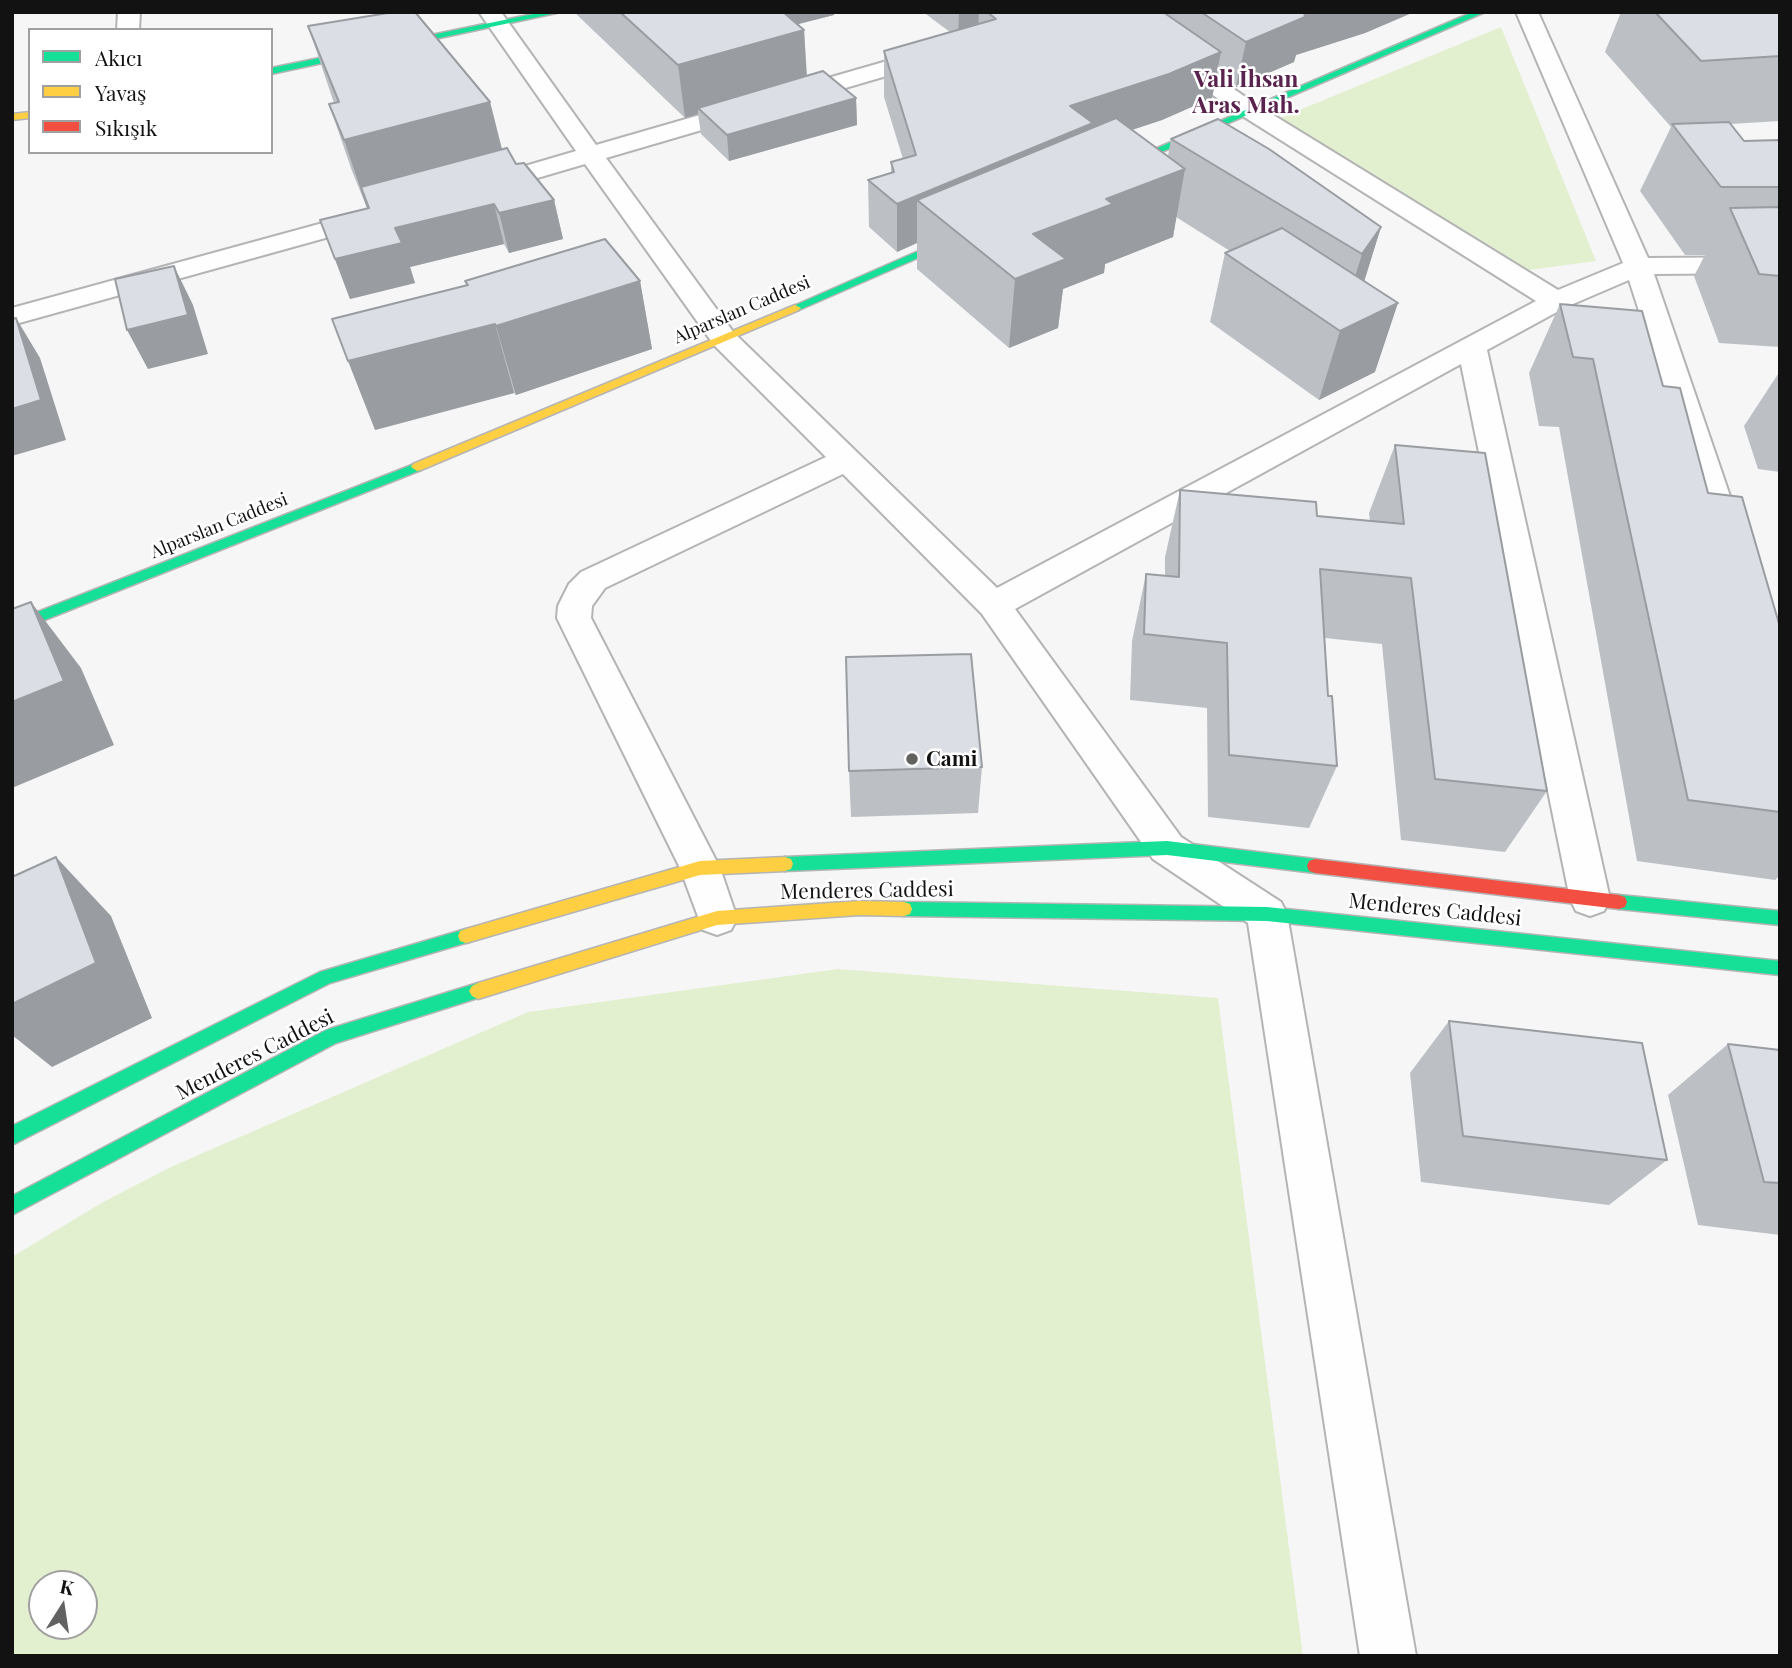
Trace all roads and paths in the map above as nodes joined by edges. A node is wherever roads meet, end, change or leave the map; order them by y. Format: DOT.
graph roads {
  1 [pos="557,12"];
  2 [pos="1107,12"];
  3 [pos="1481,12"];
  4 [pos="1527,12"];
  5 [pos="494,19"];
  6 [pos="960,47"];
  7 [pos="273,71"];
  8 [pos="1249,110"];
  9 [pos="592,156"];
  10 [pos="1095,177"];
  11 [pos="460,193"];
  12 [pos="395,211"];
  13 [pos="980,227"];
  14 [pos="1780,265"];
  15 [pos="1638,266"];
  16 [pos="1556,301"];
  17 [pos="12,317"];
  18 [pos="724,339"];
  19 [pos="1472,346"];
  20 [pos="846,460"];
  21 [pos="1737,564"];
  22 [pos="994,606"];
  23 [pos="12,628"];
  24 [pos="1167,848"];
  25 [pos="700,868"];
  26 [pos="1590,899"];
  27 [pos="1267,914"];
  28 [pos="717,918"];
  29 [pos="1780,918"];
  30 [pos="1780,968"];
  31 [pos="12,1136"];
  32 [pos="12,1206"];
  33 [pos="1388,1656"];
  1 -- 5 [label="main road"];
  2 -- 8 [label="street"];
  3 -- 8 [label="main road"];
  4 -- 15 [label="street"];
  5 -- 7 [label="main road"];
  5 -- 9 [label="street"];
  6 -- 9 [label="street"];
  8 -- 10 [label="main road"];
  8 -- 16 [label="street"];
  9 -- 11 [label="street"];
  9 -- 18 [label="street"];
  12 -- 17 [label="street"];
  13 -- 18 [label="main road, Alparslan Caddesi"];
  14 -- 15 [label="street"];
  15 -- 16 [label="street"];
  15 -- 21 [label="street"];
  16 -- 19 [label="street"];
  18 -- 20 [label="street"];
  18 -- 23 [label="main road, Alparslan Caddesi"];
  19 -- 22 [label="street"];
  19 -- 26 [label="street"];
  20 -- 22 [label="street"];
  20 -- 25 [label="street"];
  22 -- 24 [label="street"];
  24 -- 25 [label="main road, Menderes Caddesi"];
  24 -- 26 [label="main road, Menderes Caddesi"];
  24 -- 27 [label="street"];
  25 -- 28 [label="street"];
  25 -- 31 [label="main road, Menderes Caddesi"];
  26 -- 29 [label="main road, Menderes Caddesi"];
  27 -- 28 [label="main road, Menderes Caddesi"];
  27 -- 30 [label="main road, Menderes Caddesi"];
  27 -- 33 [label="street"];
  28 -- 32 [label="main road, Menderes Caddesi"];
}
